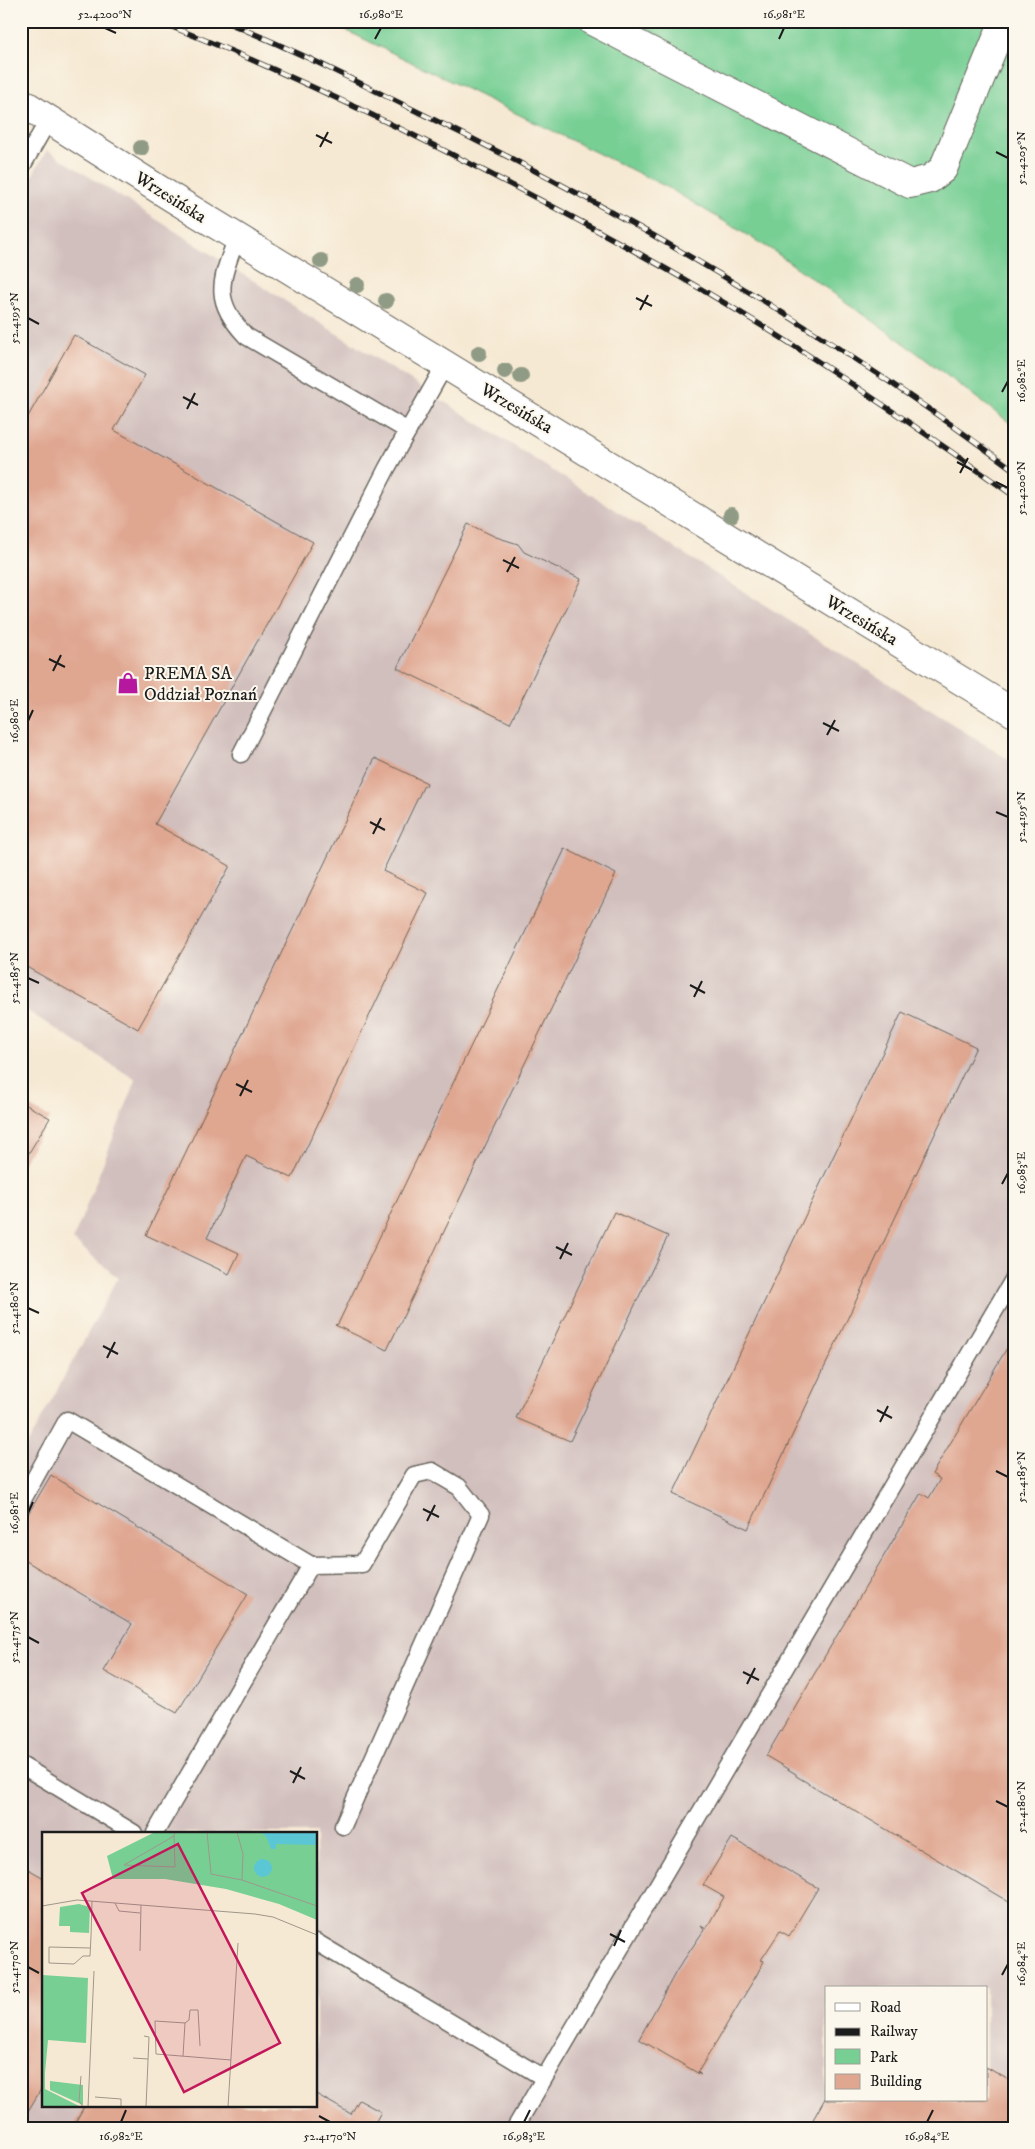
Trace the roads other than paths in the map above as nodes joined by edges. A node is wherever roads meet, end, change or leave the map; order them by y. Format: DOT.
graph roads {
  1 [pos="592,21"];
  2 [pos="1004,21"];
  3 [pos="21,102"];
  4 [pos="49,119"];
  5 [pos="21,168"];
  6 [pos="237,237"];
  7 [pos="445,365"];
  8 [pos="408,431"];
  9 [pos="1014,713"];
  10 [pos="241,754"];
  11 [pos="1014,1278"];
  12 [pos="21,1503"];
  13 [pos="310,1564"];
  14 [pos="21,1765"];
  15 [pos="343,1826"];
  16 [pos="132,1832"];
  17 [pos="156,1832"];
  18 [pos="318,1943"];
  19 [pos="544,2078"];
  20 [pos="515,2128"];
  1 -- 2 [label="street"];
  3 -- 4 [label="street, Wrzesińska"];
  4 -- 5 [label="lane"];
  4 -- 6 [label="street, Wrzesińska"];
  6 -- 7 [label="street, Wrzesińska"];
  6 -- 8 [label="lane"];
  7 -- 8 [label="lane"];
  7 -- 9 [label="street, Wrzesińska"];
  8 -- 10 [label="lane"];
  11 -- 19 [label="lane"];
  12 -- 13 [label="lane"];
  13 -- 15 [label="lane"];
  13 -- 17 [label="lane"];
  14 -- 16 [label="lane"];
  18 -- 19 [label="lane"];
  19 -- 20 [label="lane"];
}
